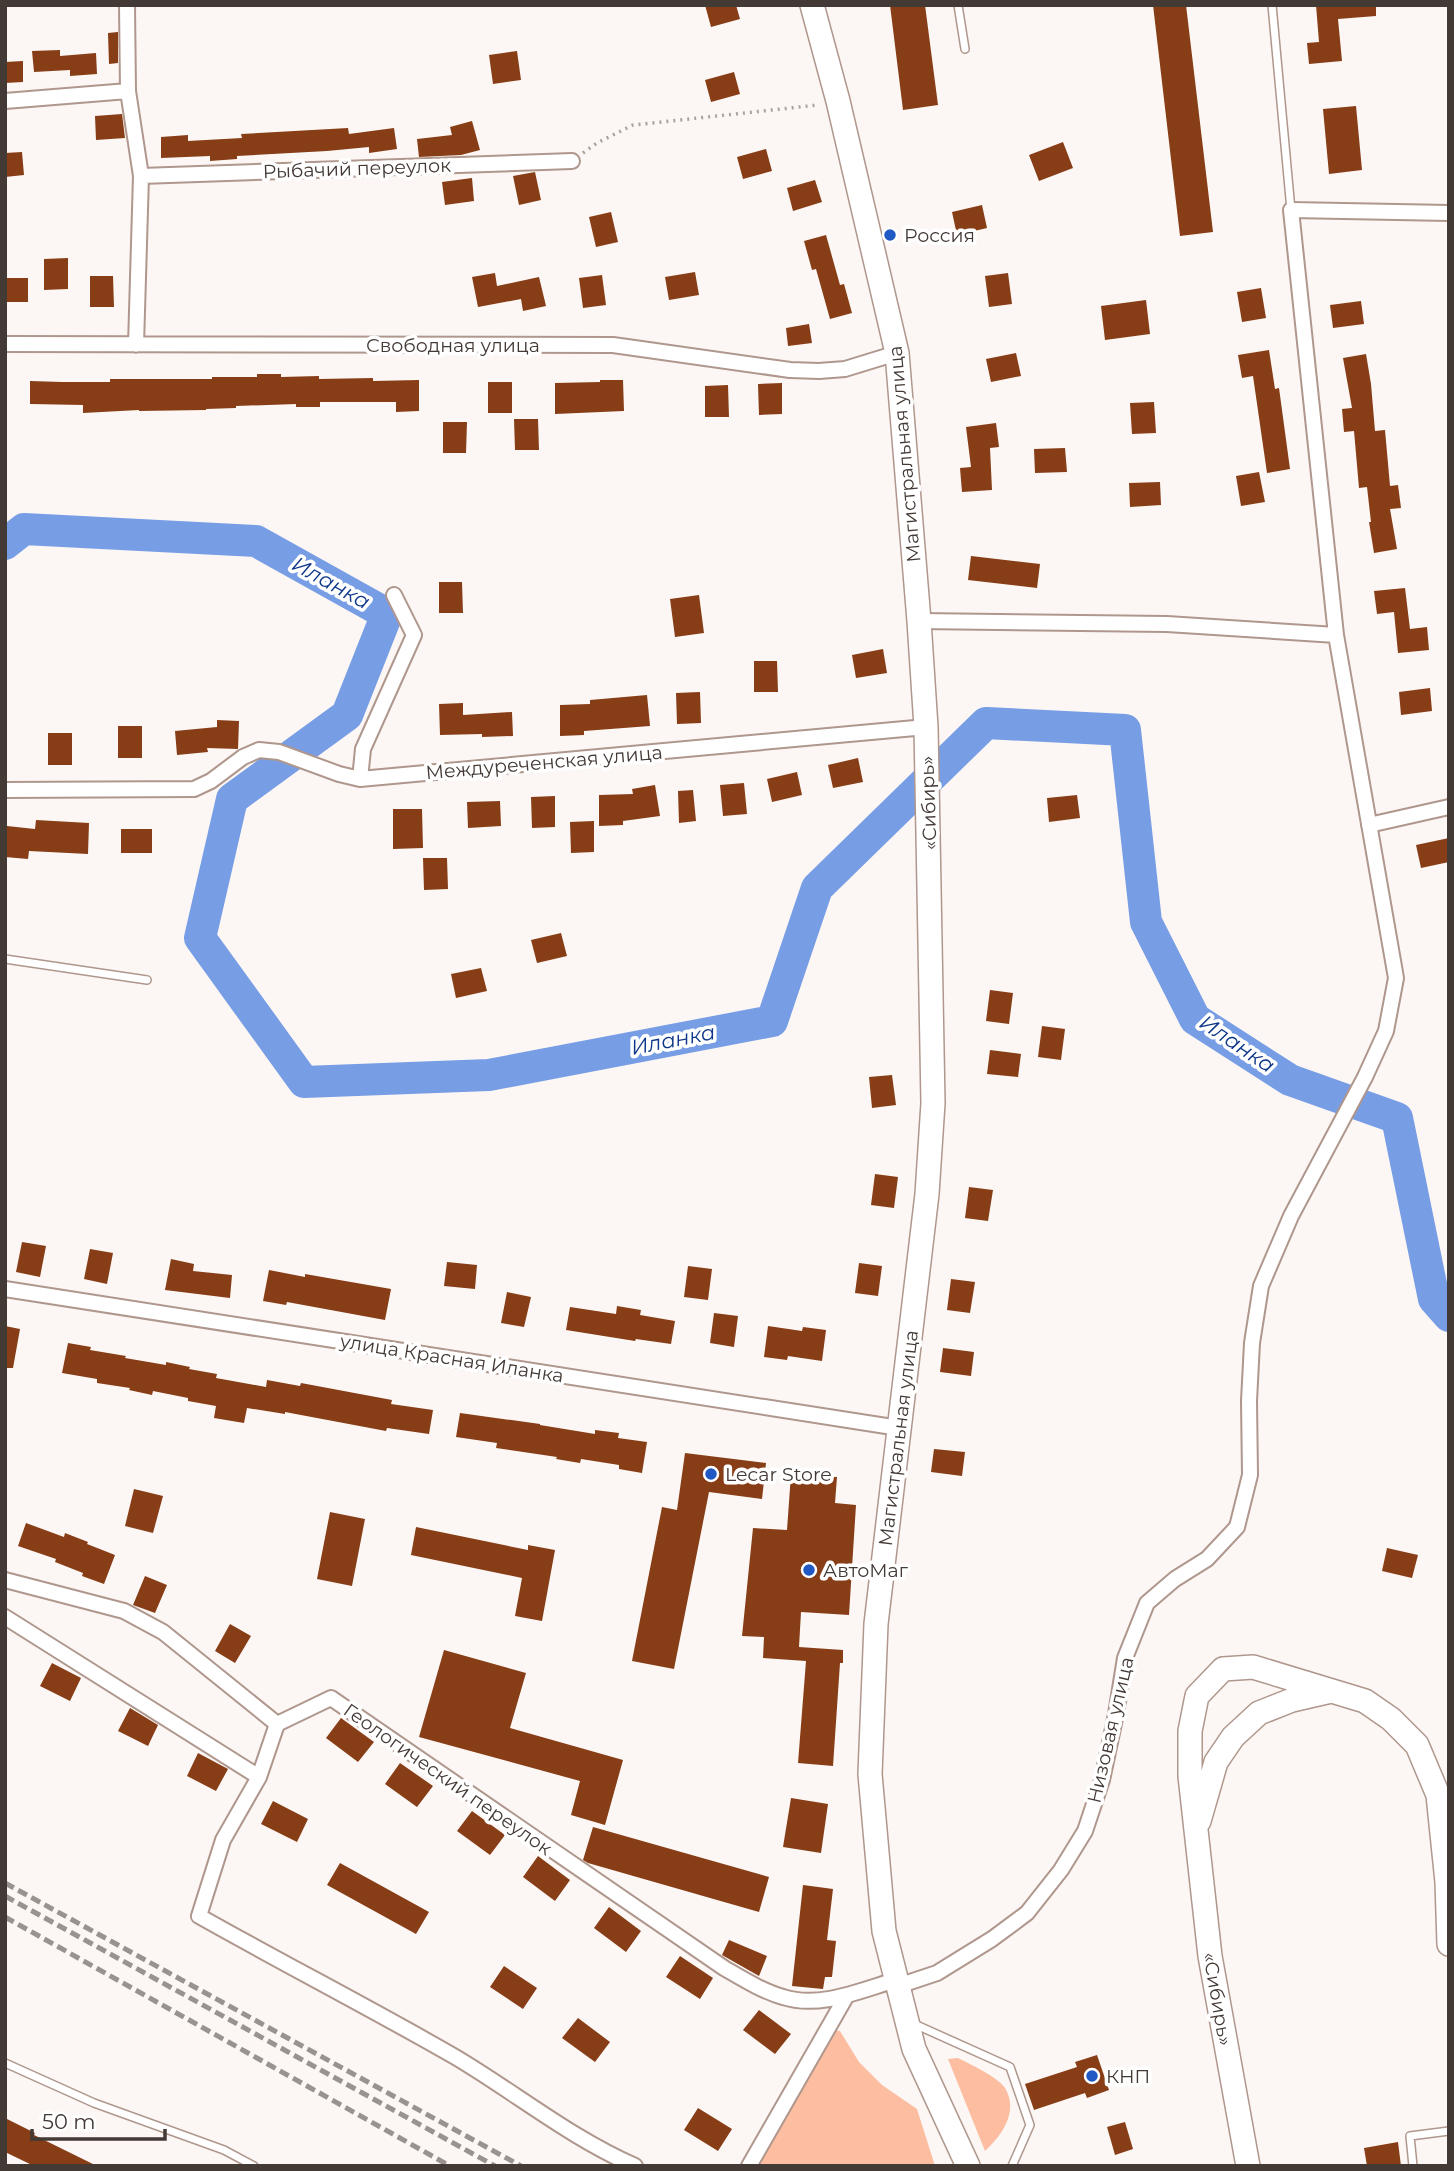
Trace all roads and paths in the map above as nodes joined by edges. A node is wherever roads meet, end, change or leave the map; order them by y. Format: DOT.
graph roads {
  1 [pos="127,5"];
  2 [pos="813,5"];
  3 [pos="958,5"];
  4 [pos="1272,5"];
  5 [pos="965,49"];
  6 [pos="128,91"];
  7 [pos="5,101"];
  8 [pos="838,102"];
  9 [pos="572,161"];
  10 [pos="141,176"];
  11 [pos="1291,210"];
  12 [pos="1449,213"];
  13 [pos="5,344"];
  14 [pos="136,345"];
  15 [pos="897,354"];
  16 [pos="394,596"];
  17 [pos="919,621"];
  18 [pos="1336,635"];
  19 [pos="926,735"];
  20 [pos="360,779"];
  21 [pos="5,790"];
  22 [pos="1449,807"];
  23 [pos="1369,825"];
  24 [pos="929,862"];
  25 [pos="5,958"];
  26 [pos="147,980"];
  27 [pos="5,1289"];
  28 [pos="899,1428"];
  29 [pos="5,1580"];
  30 [pos="5,1617"];
  31 [pos="1335,1690"];
  32 [pos="277,1724"];
  33 [pos="259,1777"];
  34 [pos="1196,1832"];
  35 [pos="1449,1944"];
  36 [pos="897,1983"];
  37 [pos="847,1995"];
  38 [pos="907,2021"];
  39 [pos="5,2063"];
  40 [pos="1449,2131"];
  41 [pos="254,2166"];
  42 [pos="635,2166"];
  43 [pos="749,2166"];
  44 [pos="968,2166"];
  45 [pos="1012,2166"];
  46 [pos="1248,2166"];
  47 [pos="1413,2166"];
  1 -- 6 [label="street"];
  2 -- 8 [label="main road, Магистральная улица"];
  3 -- 5 [label="lane"];
  4 -- 11 [label="lane"];
  6 -- 7 [label="street"];
  6 -- 10 [label="street"];
  8 -- 9 [label="path"];
  8 -- 15 [label="main road, Магистральная улица"];
  9 -- 10 [label="street, Рыбачий переулок"];
  10 -- 14 [label="street"];
  11 -- 12 [label="street"];
  11 -- 18 [label="street, Низовая улица"];
  13 -- 14 [label="street, Свободная улица"];
  14 -- 15 [label="street, Свободная улица"];
  15 -- 17 [label="main road, Магистральная улица"];
  16 -- 20 [label="street"];
  17 -- 18 [label="street"];
  17 -- 19 [label="main road, Магистральная улица"];
  18 -- 23 [label="street, Низовая улица"];
  19 -- 20 [label="street, Междуреченская улица"];
  19 -- 24 [label="main road, «Сибирь»"];
  20 -- 21 [label="street"];
  22 -- 23 [label="street"];
  23 -- 36 [label="street, Низовая улица"];
  24 -- 28 [label="main road, Магистральная улица"];
  25 -- 26 [label="lane"];
  27 -- 28 [label="street, улица Красная Иланка"];
  28 -- 36 [label="main road, Магистральная улица"];
  29 -- 32 [label="street"];
  30 -- 33 [label="street"];
  31 -- 34 [label="main road, «Сибирь»"];
  31 -- 34 [label="main road, «Сибирь»"];
  31 -- 35 [label="main road, «Сибирь»"];
  32 -- 33 [label="street"];
  32 -- 37 [label="street, Геологический переулок"];
  33 -- 42 [label="street"];
  34 -- 46 [label="main road, «Сибирь»"];
  36 -- 37 [label="street, Геологический переулок"];
  36 -- 38 [label="main road, Магистральная улица"];
  37 -- 43 [label="street"];
  38 -- 44 [label="main road, Магистральная улица"];
  38 -- 45 [label="lane"];
  39 -- 41 [label="lane"];
  40 -- 47 [label="lane"];
}
